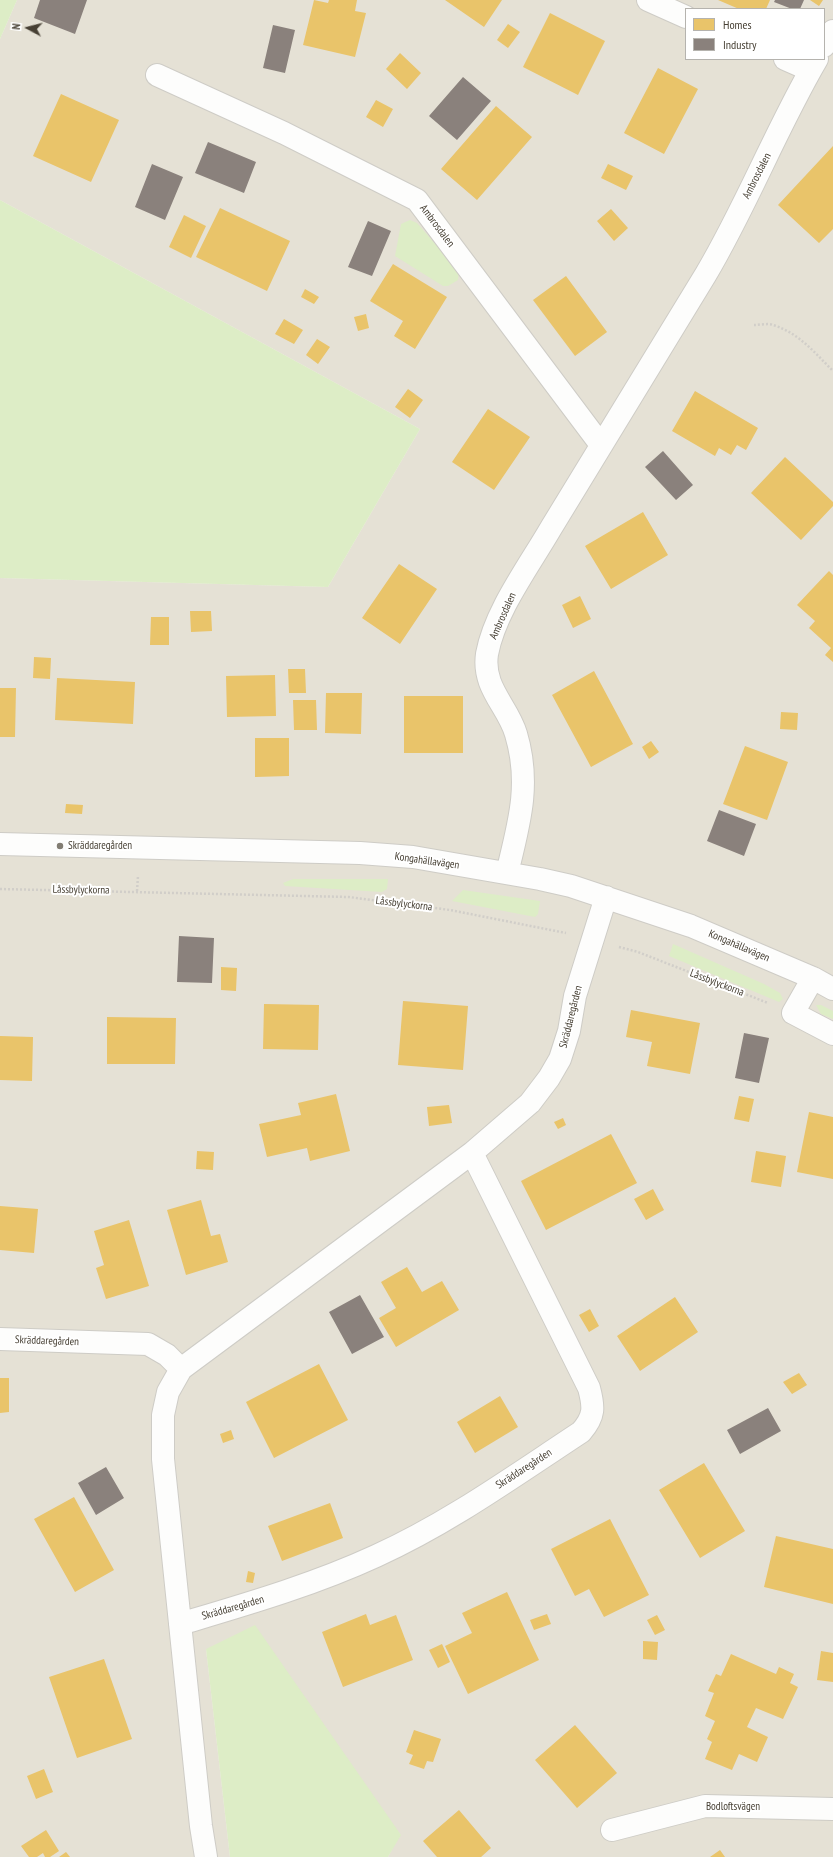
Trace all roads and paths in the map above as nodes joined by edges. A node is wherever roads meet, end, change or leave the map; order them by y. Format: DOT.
graph roads {
  1 [pos="648,0"];
  2 [pos="685,16"];
  3 [pos="833,31"];
  4 [pos="825,44"];
  5 [pos="790,60"];
  6 [pos="814,64"];
  7 [pos="157,75"];
  8 [pos="754,325"];
  9 [pos="833,371"];
  10 [pos="601,445"];
  11 [pos="0,844"];
  12 [pos="507,873"];
  13 [pos="138,874"];
  14 [pos="0,889"];
  15 [pos="137,891"];
  16 [pos="606,897"];
  17 [pos="592,939"];
  18 [pos="813,978"];
  19 [pos="833,989"];
  20 [pos="793,1013"];
  21 [pos="833,1034"];
  22 [pos="472,1153"];
  23 [pos="0,1339"];
  24 [pos="181,1369"];
  25 [pos="180,1624"];
  26 [pos="833,1809"];
  27 [pos="612,1830"];
  28 [pos="206,1857"];
  1 -- 2 [label="street"];
  3 -- 4 [label="street"];
  5 -- 6 [label="street, Ambrosdalen"];
  6 -- 10 [label="street, Ambrosdalen"];
  7 -- 10 [label="street, Ambrosdalen"];
  8 -- 9 [label="path"];
  10 -- 12 [label="street, Ambrosdalen"];
  11 -- 12 [label="street, Kongahällavägen"];
  12 -- 16 [label="street, Kongahällavägen"];
  13 -- 15 [label="path"];
  14 -- 15 [label="path, Låssbylyckorna"];
  15 -- 17 [label="path, Låssbylyckorna"];
  16 -- 17 [label="street, Skräddaregården"];
  16 -- 18 [label="street, Kongahällavägen"];
  17 -- 20 [label="path, Låssbylyckorna"];
  17 -- 22 [label="street, Skräddaregården"];
  18 -- 19 [label="street, Kongahällavägen"];
  18 -- 20 [label="street"];
  20 -- 21 [label="street"];
  22 -- 24 [label="street, Skräddaregården"];
  22 -- 25 [label="street, Skräddaregården"];
  23 -- 24 [label="street, Skräddaregården"];
  24 -- 25 [label="street, Skräddaregården"];
  25 -- 28 [label="street, Skräddaregården"];
  26 -- 27 [label="street, Bodloftsvägen"];
}
